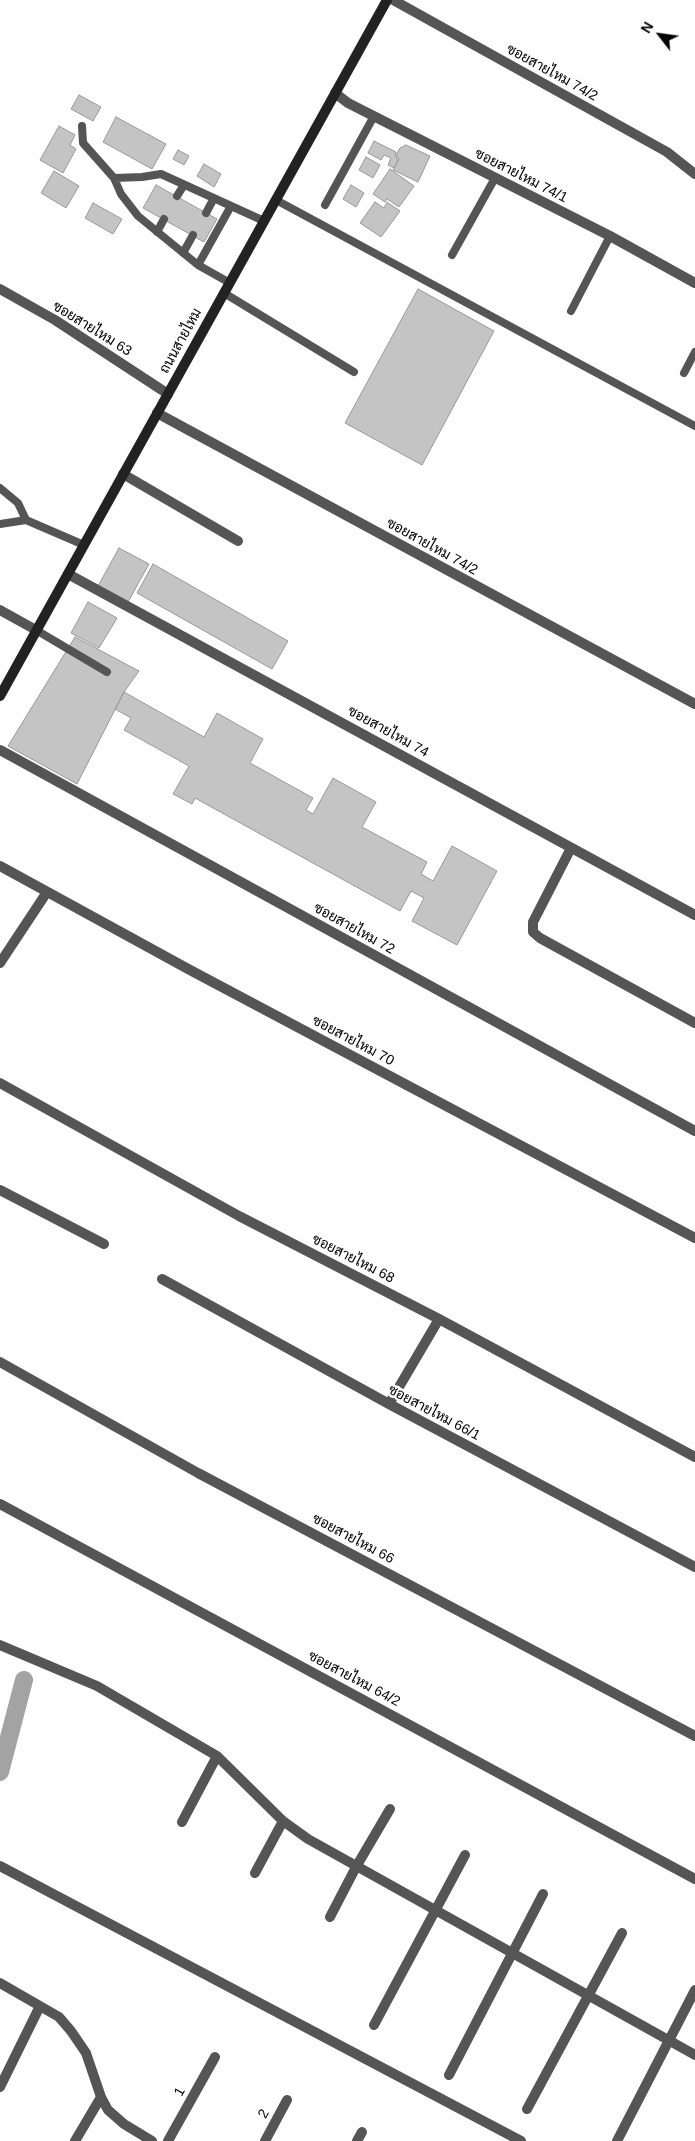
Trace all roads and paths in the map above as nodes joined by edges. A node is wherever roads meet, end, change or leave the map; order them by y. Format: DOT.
graph roads {
  1 [pos="387,0"];
  2 [pos="393,0"];
  3 [pos="335,93"];
  4 [pos="374,116"];
  5 [pos="82,126"];
  6 [pos="695,174"];
  7 [pos="114,178"];
  8 [pos="495,178"];
  9 [pos="184,185"];
  10 [pos="177,196"];
  11 [pos="214,198"];
  12 [pos="276,200"];
  13 [pos="325,205"];
  14 [pos="231,206"];
  15 [pos="206,212"];
  16 [pos="164,220"];
  17 [pos="264,221"];
  18 [pos="157,232"];
  19 [pos="193,235"];
  20 [pos="610,236"];
  21 [pos="183,253"];
  22 [pos="452,255"];
  23 [pos="198,266"];
  24 [pos="230,283"];
  25 [pos="695,283"];
  26 [pos="0,289"];
  27 [pos="224,293"];
  28 [pos="571,311"];
  29 [pos="695,352"];
  30 [pos="354,372"];
  31 [pos="684,373"];
  32 [pos="168,394"];
  33 [pos="157,413"];
  34 [pos="695,426"];
  35 [pos="123,474"];
  36 [pos="0,488"];
  37 [pos="26,520"];
  38 [pos="0,524"];
  39 [pos="238,541"];
  40 [pos="84,545"];
  41 [pos="68,574"];
  42 [pos="0,610"];
  43 [pos="36,630"];
  44 [pos="107,672"];
  45 [pos="0,696"];
  46 [pos="695,704"];
  47 [pos="0,750"];
  48 [pos="571,848"];
  49 [pos="0,866"];
  50 [pos="47,892"];
  51 [pos="695,915"];
  52 [pos="0,963"];
  53 [pos="695,1023"];
  54 [pos="0,1083"];
  55 [pos="695,1131"];
  56 [pos="0,1190"];
  57 [pos="695,1238"];
  58 [pos="104,1244"];
  59 [pos="162,1278"];
  60 [pos="439,1320"];
  61 [pos="0,1362"];
  62 [pos="389,1404"];
  63 [pos="695,1457"];
  64 [pos="0,1504"];
  65 [pos="695,1567"];
  66 [pos="0,1645"];
  67 [pos="695,1736"];
  68 [pos="216,1756"];
  69 [pos="390,1809"];
  70 [pos="283,1821"];
  71 [pos="182,1822"];
  72 [pos="465,1855"];
  73 [pos="0,1866"];
  74 [pos="356,1867"];
  75 [pos="255,1873"];
  76 [pos="695,1879"];
  77 [pos="543,1894"];
  78 [pos="435,1911"];
  79 [pos="330,1918"];
  80 [pos="622,1933"];
  81 [pos="512,1954"];
  82 [pos="0,1983"];
  83 [pos="695,1990"];
  84 [pos="587,1996"];
  85 [pos="40,2006"];
  86 [pos="374,2025"];
  87 [pos="668,2041"];
  88 [pos="695,2055"];
  89 [pos="215,2057"];
  90 [pos="449,2075"];
  91 [pos="0,2087"];
  92 [pos="101,2097"];
  93 [pos="287,2100"];
  94 [pos="527,2109"];
  95 [pos="75,2141"];
  96 [pos="152,2141"];
  97 [pos="168,2141"];
  98 [pos="264,2141"];
  99 [pos="521,2141"];
  100 [pos="617,2141"];
  1 -- 3 [label="main road, ถนนสายไหม"];
  2 -- 6 [label="street, ซอยสายไหม 74/2"];
  3 -- 4 [label="street, ซอยสายไหม 74/1"];
  3 -- 12 [label="main road, ถนนสายไหม"];
  4 -- 8 [label="street, ซอยสายไหม 74/1"];
  4 -- 13 [label="lane"];
  5 -- 7 [label="lane"];
  7 -- 9 [label="lane"];
  7 -- 18 [label="lane"];
  8 -- 20 [label="street, ซอยสายไหม 74/1"];
  8 -- 22 [label="lane"];
  9 -- 10 [label="lane"];
  9 -- 11 [label="lane"];
  11 -- 14 [label="lane"];
  11 -- 15 [label="lane"];
  12 -- 17 [label="main road, ถนนสายไหม"];
  12 -- 34 [label="lane"];
  14 -- 17 [label="lane"];
  14 -- 23 [label="lane"];
  16 -- 18 [label="lane"];
  17 -- 24 [label="main road, ถนนสายไหม"];
  18 -- 21 [label="lane"];
  19 -- 21 [label="lane"];
  20 -- 25 [label="street, ซอยสายไหม 74/1"];
  20 -- 28 [label="lane"];
  21 -- 23 [label="lane"];
  23 -- 24 [label="lane"];
  24 -- 27 [label="main road, ถนนสายไหม"];
  26 -- 32 [label="street, ซอยสายไหม 63"];
  27 -- 30 [label="lane"];
  27 -- 32 [label="main road, ถนนสายไหม"];
  29 -- 31 [label="lane"];
  32 -- 33 [label="main road, ถนนสายไหม"];
  33 -- 35 [label="main road, ถนนสายไหม"];
  33 -- 46 [label="street, ซอยสายไหม 74/2"];
  35 -- 39 [label="street"];
  35 -- 40 [label="main road, ถนนสายไหม"];
  36 -- 37 [label="lane"];
  37 -- 38 [label="lane"];
  37 -- 40 [label="lane"];
  40 -- 41 [label="main road, ถนนสายไหม"];
  41 -- 43 [label="main road, ถนนสายไหม"];
  41 -- 48 [label="street, ซอยสายไหม 74"];
  42 -- 43 [label="street"];
  43 -- 44 [label="lane"];
  43 -- 45 [label="main road, ถนนสายไหม"];
  47 -- 55 [label="street, ซอยสายไหม 72"];
  48 -- 51 [label="street, ซอยสายไหม 74"];
  48 -- 53 [label="street"];
  49 -- 50 [label="street, ซอยสายไหม 70"];
  50 -- 52 [label="street"];
  50 -- 57 [label="street, ซอยสายไหม 70"];
  54 -- 60 [label="street, ซอยสายไหม 68"];
  56 -- 58 [label="street"];
  59 -- 62 [label="street, ซอยสายไหม 66/1"];
  60 -- 62 [label="street"];
  60 -- 63 [label="street, ซอยสายไหม 68"];
  61 -- 67 [label="street, ซอยสายไหม 66"];
  62 -- 65 [label="street, ซอยสายไหม 66/1"];
  64 -- 76 [label="street, ซอยสายไหม 64/2"];
  66 -- 68 [label="street"];
  68 -- 70 [label="street"];
  68 -- 71 [label="street"];
  69 -- 74 [label="street"];
  70 -- 74 [label="street"];
  70 -- 75 [label="street"];
  72 -- 78 [label="street"];
  73 -- 99 [label="street"];
  74 -- 78 [label="street"];
  74 -- 79 [label="street"];
  77 -- 81 [label="street"];
  78 -- 81 [label="street"];
  78 -- 86 [label="street"];
  80 -- 84 [label="street"];
  81 -- 84 [label="street"];
  81 -- 90 [label="street"];
  82 -- 85 [label="street"];
  83 -- 87 [label="street"];
  84 -- 87 [label="street"];
  84 -- 94 [label="street"];
  85 -- 91 [label="street"];
  85 -- 92 [label="street"];
  87 -- 88 [label="street"];
  87 -- 100 [label="street"];
  89 -- 97 [label="street, 1"];
  92 -- 95 [label="street"];
  92 -- 96 [label="street"];
  93 -- 98 [label="street, 2"];
}
